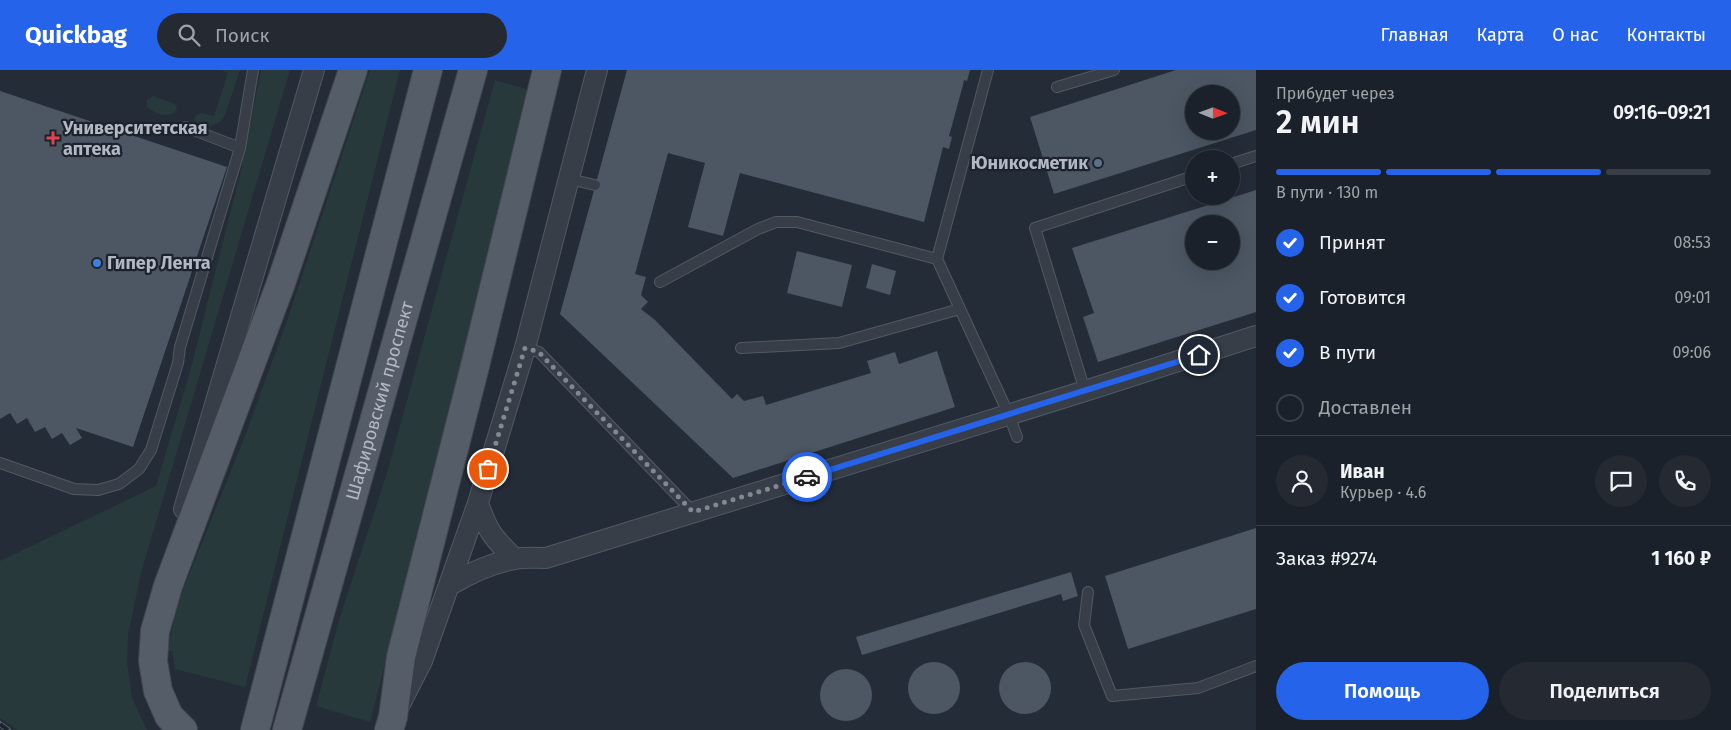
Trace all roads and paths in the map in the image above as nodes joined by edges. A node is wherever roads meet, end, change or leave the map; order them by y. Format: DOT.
graph roads {
  1 [pos="253,70"];
  2 [pos="314,70"];
  3 [pos="353,70"];
  4 [pos="428,70"];
  5 [pos="597,70"];
  6 [pos="988,70"];
  7 [pos="1114,70"];
  8 [pos="472,72"];
  9 [pos="545,82"];
  10 [pos="1057,87"];
  11 [pos="186,127"];
  12 [pos="240,148"];
  13 [pos="1256,156"];
  14 [pos="1240,161"];
  15 [pos="569,178"];
  16 [pos="1185,179"];
  17 [pos="595,185"];
  18 [pos="937,259"];
  19 [pos="660,282"];
  20 [pos="960,309"];
  21 [pos="1256,336"];
  22 [pos="525,348"];
  23 [pos="742,348"];
  24 [pos="1085,391"];
  25 [pos="1009,415"];
  26 [pos="1017,437"];
  27 [pos="0,464"];
  28 [pos="478,503"];
  29 [pos="693,512"];
  30 [pos="515,559"];
  31 [pos="450,585"];
  32 [pos="168,586"];
  33 [pos="1088,592"];
  34 [pos="1256,666"];
  35 [pos="391,724"];
  36 [pos="182,730"];
  37 [pos="255,730"];
  38 [pos="287,730"];
  1 -- 12 [label="lane"];
  2 -- 32 [label="street"];
  3 -- 32 [label="main road"];
  4 -- 37 [label="main road, Шафировский проспект"];
  5 -- 15 [label="street"];
  6 -- 18 [label="lane"];
  7 -- 10 [label="lane"];
  8 -- 38 [label="main road, Шафировский проспект"];
  9 -- 35 [label="main road"];
  11 -- 12 [label="lane"];
  12 -- 27 [label="lane"];
  13 -- 14 [label="lane"];
  15 -- 17 [label="lane"];
  15 -- 22 [label="street"];
  16 -- 24 [label="lane"];
  18 -- 19 [label="lane"];
  18 -- 20 [label="lane"];
  20 -- 23 [label="lane"];
  20 -- 25 [label="lane"];
  21 -- 24 [label="street"];
  22 -- 28 [label="street"];
  22 -- 29 [label="lane"];
  24 -- 25 [label="street"];
  25 -- 26 [label="lane"];
  25 -- 29 [label="street"];
  28 -- 30 [label="street"];
  28 -- 31 [label="street"];
  29 -- 30 [label="street"];
  30 -- 31 [label="street"];
  31 -- 35 [label="street"];
  32 -- 36 [label="main road"];
  33 -- 34 [label="lane"];
}
